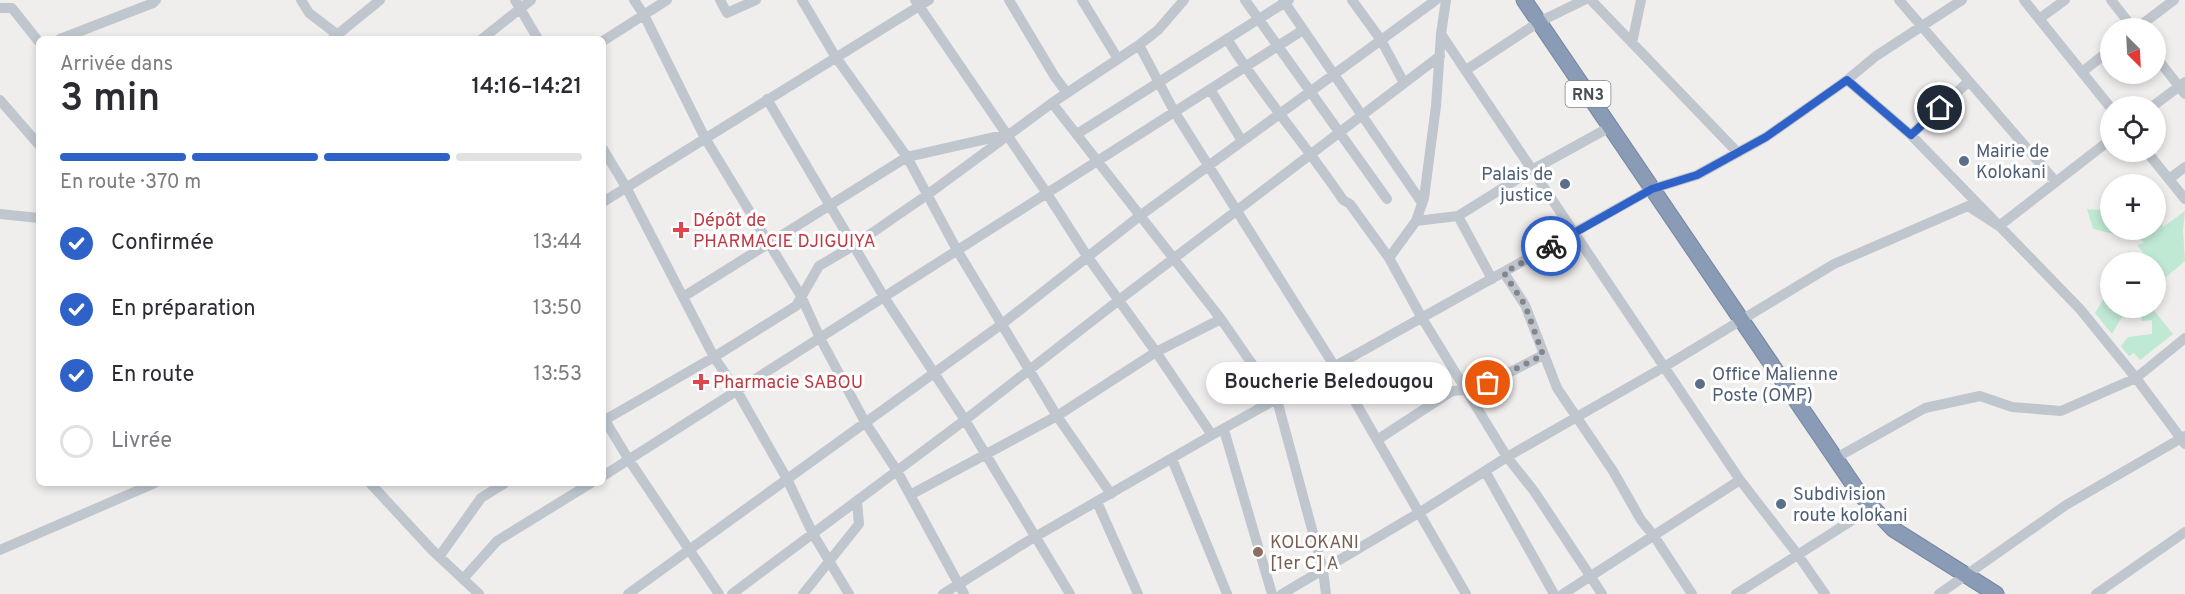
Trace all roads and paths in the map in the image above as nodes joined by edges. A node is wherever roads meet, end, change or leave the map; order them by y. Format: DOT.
graph roads {
  1 [pos="156,0"];
  2 [pos="301,0"];
  3 [pos="380,0"];
  4 [pos="531,0"];
  5 [pos="634,0"];
  6 [pos="667,0"];
  7 [pos="720,0"];
  8 [pos="756,0"];
  9 [pos="802,0"];
  10 [pos="1009,0"];
  11 [pos="1082,0"];
  12 [pos="1184,0"];
  13 [pos="1245,0"];
  14 [pos="1352,0"];
  15 [pos="1436,0"];
  16 [pos="1446,0"];
  17 [pos="1524,0"];
  18 [pos="1584,0"];
  19 [pos="1591,0"];
  20 [pos="1641,0"];
  21 [pos="1899,0"];
  22 [pos="1962,0"];
  23 [pos="2024,0"];
  24 [pos="2066,0"];
  25 [pos="2111,0"];
  26 [pos="2174,0"];
  27 [pos="1285,1"];
  28 [pos="921,2"];
  29 [pos="518,4"];
  30 [pos="1176,5"];
  31 [pos="0,8"];
  32 [pos="644,15"];
  33 [pos="1444,15"];
  34 [pos="2126,18"];
  35 [pos="2149,18"];
  36 [pos="1259,19"];
  37 [pos="2039,19"];
  38 [pos="1539,22"];
  39 [pos="1921,27"];
  40 [pos="1303,30"];
  41 [pos="1441,34"];
  42 [pos="68,36"];
  43 [pos="334,36"];
  44 [pos="336,36"];
  45 [pos="485,36"];
  46 [pos="536,36"];
  47 [pos="36,38"];
  48 [pos="606,39"];
  49 [pos="1227,39"];
  50 [pos="1381,40"];
  51 [pos="1632,43"];
  52 [pos="1139,45"];
  53 [pos="1278,46"];
  54 [pos="836,56"];
  55 [pos="1440,56"];
  56 [pos="2100,58"];
  57 [pos="1118,59"];
  58 [pos="1245,67"];
  59 [pos="2166,68"];
  60 [pos="1466,70"];
  61 [pos="2082,72"];
  62 [pos="1334,74"];
  63 [pos="1847,80"];
  64 [pos="1968,82"];
  65 [pos="1159,83"];
  66 [pos="1404,83"];
  67 [pos="2183,88"];
  68 [pos="1210,89"];
  69 [pos="1311,91"];
  70 [pos="1067,93"];
  71 [pos="2101,96"];
  72 [pos="767,99"];
  73 [pos="2166,99"];
  74 [pos="0,100"];
  75 [pos="1052,102"];
  76 [pos="1174,111"];
  77 [pos="1280,114"];
  78 [pos="1362,115"];
  79 [pos="1610,127"];
  80 [pos="1339,132"];
  81 [pos="1077,134"];
  82 [pos="1008,135"];
  83 [pos="1911,135"];
  84 [pos="705,138"];
  85 [pos="1242,141"];
  86 [pos="36,142"];
  87 [pos="2100,148"];
  88 [pos="1311,153"];
  89 [pos="1738,153"];
  90 [pos="606,154"];
  91 [pos="907,157"];
  92 [pos="1097,160"];
  93 [pos="2155,162"];
  94 [pos="1208,166"];
  95 [pos="2185,167"];
  96 [pos="1532,170"];
  97 [pos="2169,179"];
  98 [pos="2056,182"];
  99 [pos="626,188"];
  100 [pos="1652,189"];
  101 [pos="1047,192"];
  102 [pos="927,195"];
  103 [pos="1387,199"];
  104 [pos="2185,199"];
  105 [pos="606,200"];
  106 [pos="1422,203"];
  107 [pos="830,207"];
  108 [pos="1237,210"];
  109 [pos="0,214"];
  110 [pos="1141,215"];
  111 [pos="1458,216"];
  112 [pos="36,218"];
  113 [pos="1416,220"];
  114 [pos="1999,226"];
  115 [pos="1574,233"];
  116 [pos="769,243"];
  117 [pos="853,246"];
  118 [pos="957,250"];
  119 [pos="1088,256"];
  120 [pos="1389,258"];
  121 [pos="1175,259"];
  122 [pos="1504,273"];
  123 [pos="1492,279"];
  124 [pos="801,296"];
  125 [pos="683,297"];
  126 [pos="884,297"];
  127 [pos="1119,300"];
  128 [pos="1422,318"];
  129 [pos="1221,319"];
  130 [pos="1741,319"];
  131 [pos="1002,324"];
  132 [pos="820,338"];
  133 [pos="2185,338"];
  134 [pos="1156,352"];
  135 [pos="1543,355"];
  136 [pos="714,357"];
  137 [pos="1335,367"];
  138 [pos="1664,367"];
  139 [pos="1029,370"];
  140 [pos="933,373"];
  141 [pos="2136,378"];
  142 [pos="1465,390"];
  143 [pos="737,391"];
  144 [pos="1277,400"];
  145 [pos="1057,416"];
  146 [pos="606,417"];
  147 [pos="1575,417"];
  148 [pos="965,420"];
  149 [pos="865,422"];
  150 [pos="606,424"];
  151 [pos="1224,430"];
  152 [pos="1212,435"];
  153 [pos="1377,440"];
  154 [pos="2184,440"];
  155 [pos="986,453"];
  156 [pos="1507,457"];
  157 [pos="1836,458"];
  158 [pos="1172,459"];
  159 [pos="629,460"];
  160 [pos="897,471"];
  161 [pos="1485,471"];
  162 [pos="606,474"];
  163 [pos="787,479"];
  164 [pos="1740,480"];
  165 [pos="148,486"];
  166 [pos="373,486"];
  167 [pos="500,486"];
  168 [pos="586,486"];
  169 [pos="1111,494"];
  170 [pos="910,495"];
  171 [pos="857,501"];
  172 [pos="1096,502"];
  173 [pos="1873,507"];
  174 [pos="1418,513"];
  175 [pos="2185,532"];
  176 [pos="813,534"];
  177 [pos="1036,536"];
  178 [pos="1654,536"];
  179 [pos="0,550"];
  180 [pos="689,550"];
  181 [pos="1798,555"];
  182 [pos="440,557"];
  183 [pos="828,560"];
  184 [pos="1323,570"];
  185 [pos="1966,575"];
  186 [pos="1591,576"];
  187 [pos="463,579"];
  188 [pos="961,589"];
  189 [pos="479,594"];
  190 [pos="628,594"];
  191 [pos="719,594"];
  192 [pos="732,594"];
  193 [pos="803,594"];
  194 [pos="849,594"];
  195 [pos="943,594"];
  196 [pos="1070,594"];
  197 [pos="1138,594"];
  198 [pos="1227,594"];
  199 [pos="1272,594"];
  200 [pos="1282,594"];
  201 [pos="1326,594"];
  202 [pos="1466,594"];
  203 [pos="1554,594"];
  204 [pos="1563,594"];
  205 [pos="1602,594"];
  206 [pos="1692,594"];
  207 [pos="1736,594"];
  208 [pos="1825,594"];
  209 [pos="1939,594"];
  210 [pos="1996,594"];
  211 [pos="2096,594"];
  1 -- 42 [label="street"];
  2 -- 43 [label="street"];
  3 -- 44 [label="street"];
  4 -- 29 [label="street"];
  5 -- 32 [label="street"];
  6 -- 32 [label="street"];
  7 -- 8 [label="street"];
  9 -- 54 [label="street"];
  10 -- 70 [label="street"];
  11 -- 57 [label="street"];
  12 -- 30 [label="street"];
  13 -- 36 [label="street"];
  14 -- 50 [label="street"];
  15 -- 33 [label="street"];
  15 -- 50 [label="street"];
  16 -- 33 [label="street"];
  17 -- 38 [label="highway, RN3"];
  18 -- 38 [label="street"];
  19 -- 51 [label="street"];
  20 -- 51 [label="street"];
  21 -- 39 [label="street"];
  22 -- 39 [label="street"];
  23 -- 37 [label="street"];
  24 -- 37 [label="street"];
  25 -- 34 [label="street"];
  26 -- 35 [label="street"];
  27 -- 36 [label="street"];
  27 -- 40 [label="street"];
  28 -- 54 [label="street"];
  28 -- 82 [label="street"];
  29 -- 45 [label="street"];
  29 -- 46 [label="street"];
  30 -- 52 [label="street"];
  31 -- 47 [label="street"];
  32 -- 48 [label="street"];
  32 -- 84 [label="street"];
  33 -- 41 [label="street"];
  36 -- 49 [label="street"];
  36 -- 53 [label="street"];
  37 -- 61 [label="street"];
  38 -- 60 [label="street"];
  38 -- 79 [label="highway, RN3"];
  39 -- 63 [label="street"];
  39 -- 64 [label="street"];
  40 -- 53 [label="street"];
  40 -- 62 [label="street"];
  41 -- 55 [label="street"];
  41 -- 60 [label="street"];
  49 -- 58 [label="street"];
  49 -- 65 [label="street"];
  50 -- 62 [label="street"];
  50 -- 66 [label="street"];
  51 -- 89 [label="street"];
  52 -- 57 [label="street"];
  52 -- 65 [label="street"];
  53 -- 58 [label="street"];
  53 -- 69 [label="street"];
  54 -- 72 [label="street"];
  54 -- 91 [label="street"];
  55 -- 66 [label="street"];
  55 -- 106 [label="street"];
  56 -- 61 [label="street"];
  57 -- 70 [label="street"];
  58 -- 68 [label="street"];
  58 -- 77 [label="street"];
  59 -- 67 [label="street"];
  60 -- 96 [label="street"];
  61 -- 71 [label="street"];
  62 -- 69 [label="street"];
  62 -- 78 [label="street"];
  63 -- 83 [label="street"];
  63 -- 89 [label="street"];
  64 -- 83 [label="street"];
  64 -- 98 [label="street"];
  65 -- 76 [label="street"];
  65 -- 81 [label="street"];
  66 -- 78 [label="street"];
  67 -- 73 [label="street"];
  68 -- 76 [label="street"];
  68 -- 85 [label="street"];
  69 -- 77 [label="street"];
  69 -- 80 [label="street"];
  70 -- 75 [label="street"];
  72 -- 84 [label="street"];
  72 -- 107 [label="street"];
  74 -- 86 [label="street"];
  75 -- 81 [label="street"];
  75 -- 82 [label="street"];
  76 -- 92 [label="street"];
  76 -- 94 [label="street"];
  77 -- 85 [label="street"];
  77 -- 88 [label="street"];
  78 -- 80 [label="street"];
  78 -- 106 [label="street"];
  79 -- 96 [label="street"];
  79 -- 100 [label="highway, RN3"];
  80 -- 88 [label="street"];
  80 -- 103 [label="street"];
  81 -- 92 [label="street"];
  82 -- 91 [label="street"];
  82 -- 101 [label="street"];
  82 -- 102 [label="street"];
  83 -- 114 [label="street"];
  84 -- 99 [label="street"];
  84 -- 116 [label="street"];
  85 -- 94 [label="street"];
  87 -- 98 [label="street"];
  88 -- 108 [label="street"];
  88 -- 120 [label="street"];
  89 -- 100 [label="street"];
  90 -- 99 [label="street"];
  91 -- 102 [label="street"];
  91 -- 107 [label="street"];
  92 -- 101 [label="street"];
  92 -- 110 [label="street"];
  93 -- 97 [label="street"];
  94 -- 108 [label="street"];
  94 -- 110 [label="street"];
  95 -- 97 [label="street"];
  96 -- 111 [label="street"];
  96 -- 115 [label="street"];
  97 -- 104 [label="street"];
  98 -- 114 [label="street"];
  99 -- 105 [label="street"];
  99 -- 125 [label="street"];
  100 -- 115 [label="street"];
  100 -- 130 [label="highway, RN3"];
  101 -- 118 [label="street"];
  101 -- 119 [label="street"];
  102 -- 117 [label="street"];
  102 -- 118 [label="street"];
  106 -- 113 [label="street"];
  107 -- 116 [label="street"];
  107 -- 117 [label="street"];
  108 -- 121 [label="street"];
  108 -- 137 [label="street"];
  109 -- 112 [label="street"];
  110 -- 119 [label="street"];
  110 -- 121 [label="street"];
  111 -- 113 [label="street"];
  111 -- 123 [label="street"];
  113 -- 120 [label="street"];
  114 -- 130 [label="street"];
  114 -- 141 [label="street"];
  115 -- 122 [label="street"];
  115 -- 138 [label="street"];
  116 -- 124 [label="street"];
  116 -- 125 [label="street"];
  117 -- 124 [label="street"];
  117 -- 126 [label="street"];
  118 -- 126 [label="street"];
  118 -- 131 [label="street"];
  119 -- 127 [label="street"];
  119 -- 131 [label="street"];
  120 -- 128 [label="street"];
  121 -- 127 [label="street"];
  121 -- 129 [label="street"];
  122 -- 123 [label="street"];
  122 -- 135 [label="street"];
  123 -- 128 [label="street"];
  124 -- 132 [label="street"];
  124 -- 136 [label="street"];
  125 -- 136 [label="street"];
  126 -- 132 [label="street"];
  126 -- 140 [label="street"];
  127 -- 134 [label="street"];
  127 -- 139 [label="street"];
  128 -- 137 [label="street"];
  128 -- 142 [label="street"];
  129 -- 134 [label="street"];
  129 -- 144 [label="street"];
  130 -- 138 [label="street"];
  130 -- 157 [label="highway, RN3"];
  131 -- 139 [label="street"];
  131 -- 140 [label="street"];
  132 -- 143 [label="street"];
  132 -- 149 [label="street"];
  133 -- 141 [label="street"];
  134 -- 145 [label="street"];
  134 -- 152 [label="street"];
  135 -- 142 [label="street"];
  135 -- 147 [label="street"];
  136 -- 143 [label="street"];
  136 -- 146 [label="street"];
  137 -- 144 [label="street"];
  137 -- 153 [label="street"];
  138 -- 147 [label="street"];
  138 -- 164 [label="street"];
  139 -- 145 [label="street"];
  139 -- 148 [label="street"];
  140 -- 148 [label="street"];
  140 -- 149 [label="street"];
  141 -- 154 [label="street"];
  141 -- 157 [label="street"];
  142 -- 153 [label="street"];
  142 -- 156 [label="street"];
  143 -- 159 [label="street"];
  143 -- 163 [label="street"];
  144 -- 151 [label="street"];
  144 -- 184 [label="street"];
  145 -- 155 [label="street"];
  145 -- 169 [label="street"];
  147 -- 156 [label="street"];
  147 -- 178 [label="street"];
  148 -- 155 [label="street"];
  148 -- 160 [label="street"];
  149 -- 160 [label="street"];
  149 -- 163 [label="street"];
  150 -- 159 [label="street"];
  151 -- 152 [label="street"];
  151 -- 199 [label="street"];
  152 -- 158 [label="street"];
  153 -- 174 [label="street"];
  154 -- 185 [label="street"];
  155 -- 170 [label="street"];
  155 -- 177 [label="street"];
  156 -- 161 [label="street"];
  156 -- 186 [label="street"];
  157 -- 173 [label="highway, RN3"];
  158 -- 169 [label="street"];
  158 -- 198 [label="street"];
  159 -- 162 [label="street"];
  159 -- 180 [label="street"];
  160 -- 170 [label="street"];
  160 -- 171 [label="street"];
  161 -- 174 [label="street"];
  161 -- 203 [label="street"];
  163 -- 176 [label="street"];
  163 -- 180 [label="street"];
  164 -- 178 [label="street"];
  164 -- 181 [label="street"];
  165 -- 179 [label="street"];
  166 -- 182 [label="street"];
  167 -- 182 [label="street"];
  168 -- 187 [label="street"];
  169 -- 172 [label="street"];
  170 -- 188 [label="street"];
  171 -- 176 [label="street"];
  171 -- 183 [label="street"];
  172 -- 177 [label="street"];
  172 -- 197 [label="street"];
  173 -- 181 [label="street"];
  173 -- 185 [label="highway, RN3"];
  174 -- 184 [label="street"];
  174 -- 202 [label="street"];
  175 -- 211 [label="street"];
  176 -- 183 [label="street"];
  176 -- 192 [label="street"];
  177 -- 188 [label="street"];
  177 -- 196 [label="street"];
  178 -- 186 [label="street"];
  178 -- 206 [label="street"];
  180 -- 190 [label="street"];
  180 -- 191 [label="street"];
  181 -- 207 [label="street"];
  181 -- 208 [label="street"];
  182 -- 187 [label="street"];
  183 -- 193 [label="street"];
  183 -- 194 [label="street"];
  184 -- 200 [label="street"];
  184 -- 201 [label="street"];
  185 -- 209 [label="street"];
  185 -- 210 [label="highway, RN3"];
  186 -- 204 [label="street"];
  186 -- 205 [label="street"];
  187 -- 189 [label="street"];
  188 -- 195 [label="street"];
}
